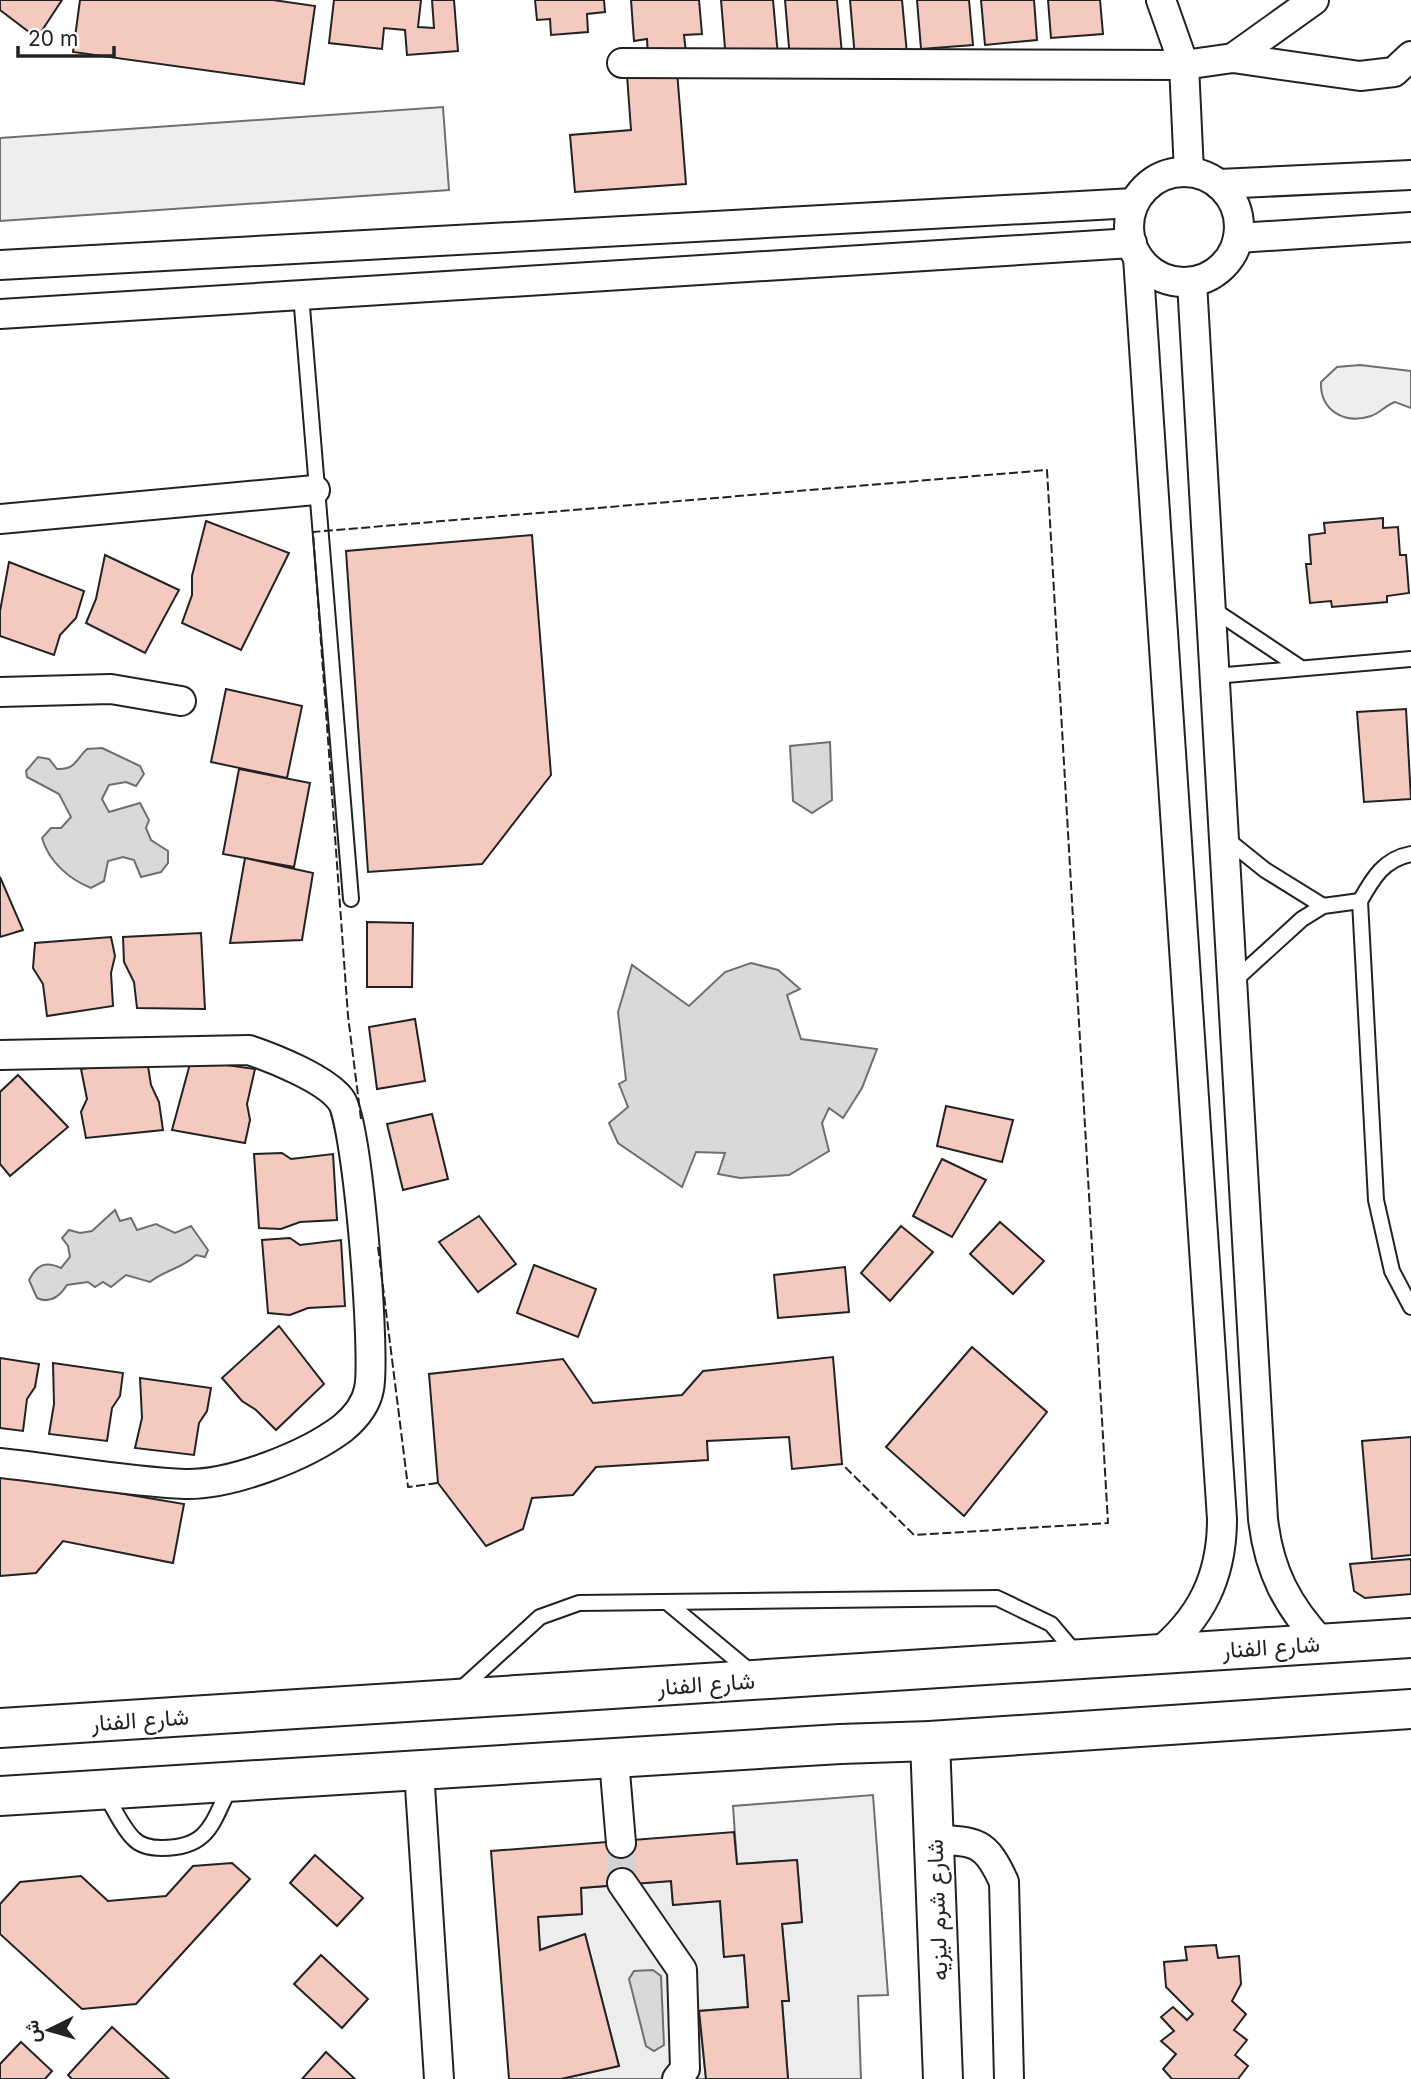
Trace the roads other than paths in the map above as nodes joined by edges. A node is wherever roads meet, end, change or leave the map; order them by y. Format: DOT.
graph roads {
  1 [pos="1161,0"];
  2 [pos="1314,0"];
  3 [pos="1411,56"];
  4 [pos="1233,58"];
  5 [pos="622,63"];
  6 [pos="1184,65"];
  7 [pos="1189,172"];
  8 [pos="1411,175"];
  9 [pos="1219,184"];
  10 [pos="1134,203"];
  11 [pos="1411,227"];
  12 [pos="1238,238"];
  13 [pos="1135,250"];
  14 [pos="0,265"];
  15 [pos="1192,282"];
  16 [pos="301,295"];
  17 [pos="0,314"];
  18 [pos="315,490"];
  19 [pos="0,519"];
  20 [pos="1211,608"];
  21 [pos="1411,659"];
  22 [pos="1301,668"];
  23 [pos="1215,676"];
  24 [pos="0,692"];
  25 [pos="181,701"];
  26 [pos="1224,837"];
  27 [pos="1411,854"];
  28 [pos="351,899"];
  29 [pos="1360,901"];
  30 [pos="1323,906"];
  31 [pos="1233,982"];
  32 [pos="0,1055"];
  33 [pos="1411,1307"];
  34 [pos="0,1463"];
  35 [pos="668,1603"];
  36 [pos="1411,1638"];
  37 [pos="1323,1644"];
  38 [pos="1156,1655"];
  39 [pos="1081,1659"];
  40 [pos="761,1680"];
  41 [pos="448,1700"];
  42 [pos="1411,1709"];
  43 [pos="0,1728"];
  44 [pos="930,1741"];
  45 [pos="614,1760"];
  46 [pos="419,1771"];
  47 [pos="232,1783"];
  48 [pos="103,1791"];
  49 [pos="0,1796"];
  50 [pos="935,1840"];
  51 [pos="621,1843"];
  52 [pos="622,1884"];
  53 [pos="439,2079"];
  54 [pos="677,2079"];
  55 [pos="943,2079"];
  56 [pos="1009,2079"];
  1 -- 6 [label="street"];
  2 -- 4 [label="street"];
  3 -- 4 [label="street"];
  4 -- 6 [label="street"];
  5 -- 6 [label="street"];
  6 -- 7 [label="street"];
  7 -- 9 [label="street"];
  7 -- 10 [label="street"];
  8 -- 9 [label="street"];
  9 -- 12 [label="street"];
  10 -- 13 [label="street"];
  10 -- 14 [label="street"];
  11 -- 12 [label="street"];
  12 -- 15 [label="street"];
  13 -- 15 [label="street"];
  13 -- 16 [label="street"];
  13 -- 38 [label="street"];
  15 -- 20 [label="street"];
  16 -- 17 [label="street"];
  16 -- 18 [label="lane"];
  18 -- 19 [label="street"];
  18 -- 28 [label="lane"];
  20 -- 22 [label="lane"];
  20 -- 23 [label="street"];
  21 -- 22 [label="lane"];
  22 -- 23 [label="lane"];
  23 -- 26 [label="street"];
  24 -- 25 [label="street"];
  26 -- 30 [label="lane"];
  26 -- 31 [label="street"];
  27 -- 29 [label="lane"];
  29 -- 30 [label="lane"];
  29 -- 33 [label="lane"];
  30 -- 31 [label="lane"];
  31 -- 37 [label="street"];
  32 -- 34 [label="street"];
  35 -- 39 [label="lane"];
  35 -- 40 [label="lane"];
  35 -- 41 [label="lane"];
  36 -- 37 [label="main road, شارع الفنار"];
  37 -- 38 [label="main road, شارع الفنار"];
  38 -- 39 [label="main road, شارع الفنار"];
  39 -- 40 [label="main road, شارع الفنار"];
  40 -- 41 [label="main road, شارع الفنار"];
  41 -- 43 [label="main road, شارع الفنار"];
  42 -- 44 [label="main road"];
  44 -- 45 [label="main road"];
  44 -- 50 [label="main road, شارع شرم ليزيه"];
  45 -- 46 [label="main road"];
  45 -- 51 [label="street"];
  46 -- 47 [label="main road"];
  46 -- 53 [label="street"];
  47 -- 48 [label="main road"];
  47 -- 48 [label="lane"];
  48 -- 49 [label="main road"];
  50 -- 55 [label="main road, شارع شرم ليزيه"];
  50 -- 56 [label="street"];
  52 -- 54 [label="street"];
}
